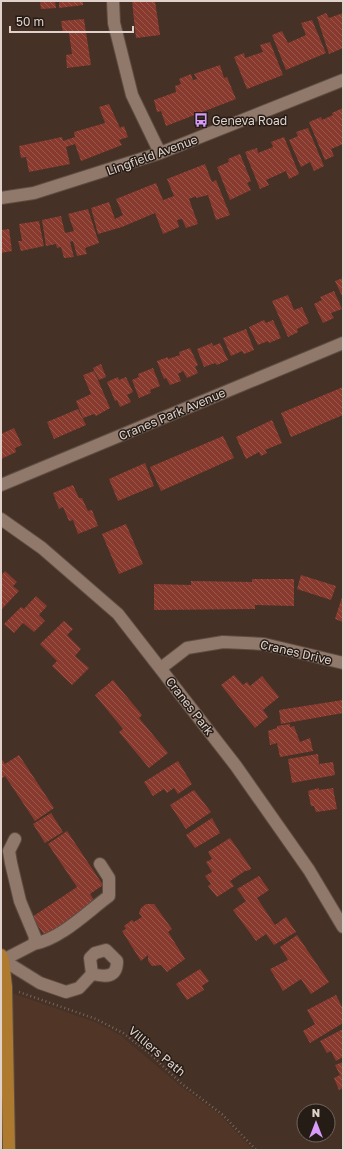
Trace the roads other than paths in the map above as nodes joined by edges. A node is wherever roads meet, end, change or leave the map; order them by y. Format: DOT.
graph roads {
  1 [pos="113,1"];
  2 [pos="343,80"];
  3 [pos="160,153"];
  4 [pos="1,198"];
  5 [pos="343,342"];
  6 [pos="1,485"];
  7 [pos="3,524"];
  8 [pos="343,663"];
  9 [pos="161,668"];
  10 [pos="15,839"];
  11 [pos="100,864"];
  12 [pos="343,927"];
  13 [pos="34,944"];
  14 [pos="2,957"];
  15 [pos="92,974"];
  16 [pos="4,1031"];
  17 [pos="8,1150"];
  1 -- 3 [label="street"];
  2 -- 3 [label="street, Lingfield Avenue"];
  3 -- 4 [label="street, Lingfield Avenue"];
  5 -- 6 [label="street, Cranes Park Avenue"];
  7 -- 9 [label="street, Cranes Park"];
  8 -- 9 [label="street, Cranes Drive"];
  9 -- 12 [label="street, Cranes Park"];
  10 -- 13 [label="street"];
  11 -- 13 [label="street"];
  13 -- 14 [label="street"];
  14 -- 15 [label="street"];
  14 -- 16 [label="main road"];
  16 -- 17 [label="main road"];
}
